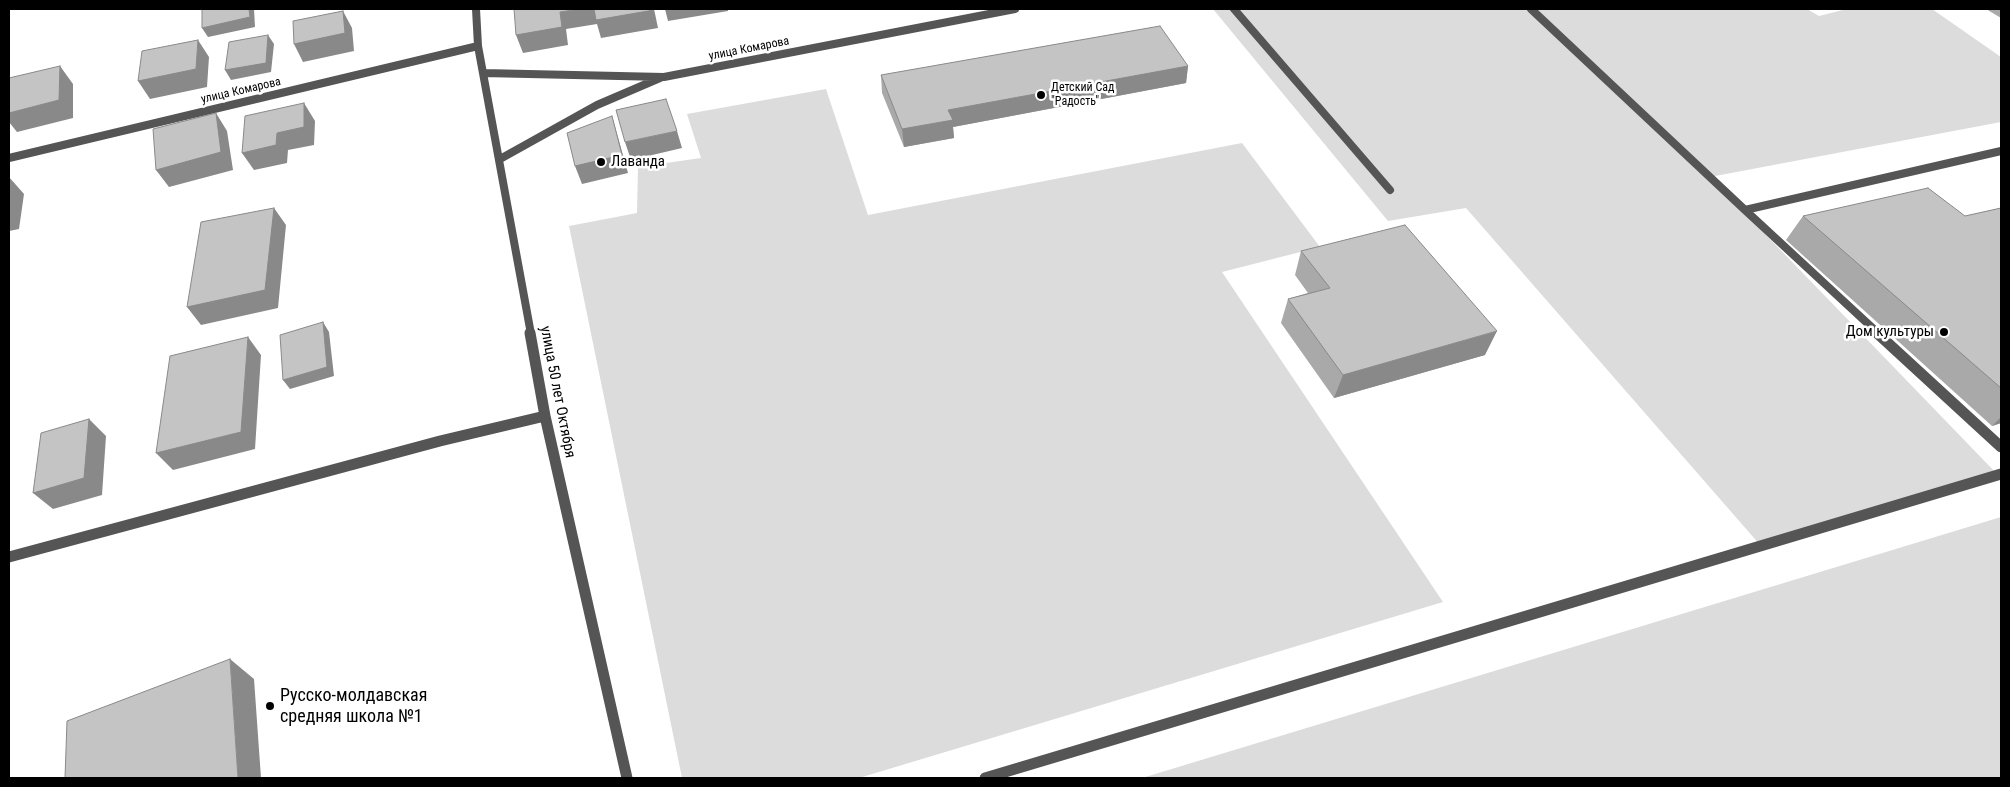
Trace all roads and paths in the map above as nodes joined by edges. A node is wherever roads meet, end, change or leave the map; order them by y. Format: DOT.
graph roads {
  1 [pos="476,9"];
  2 [pos="1015,9"];
  3 [pos="1234,9"];
  4 [pos="1531,9"];
  5 [pos="478,46"];
  6 [pos="483,73"];
  7 [pos="664,77"];
  8 [pos="2001,151"];
  9 [pos="9,158"];
  10 [pos="500,159"];
  11 [pos="1390,190"];
  12 [pos="1745,210"];
  13 [pos="545,416"];
  14 [pos="2001,447"];
  15 [pos="2001,474"];
  16 [pos="9,557"];
  17 [pos="627,778"];
  18 [pos="985,778"];
  1 -- 5 [label="street, улица 50 лет Октября"];
  2 -- 7 [label="street, улица Комарова"];
  3 -- 11 [label="street"];
  4 -- 12 [label="street"];
  5 -- 6 [label="street, улица 50 лет Октября"];
  5 -- 9 [label="street, улица Комарова"];
  6 -- 7 [label="street, улица Комарова"];
  6 -- 10 [label="street, улица 50 лет Октября"];
  7 -- 10 [label="street"];
  8 -- 12 [label="street"];
  10 -- 13 [label="street, улица 50 лет Октября"];
  12 -- 14 [label="street"];
  13 -- 16 [label="street"];
  13 -- 17 [label="street, улица 50 лет Октября"];
  15 -- 18 [label="street"];
}
